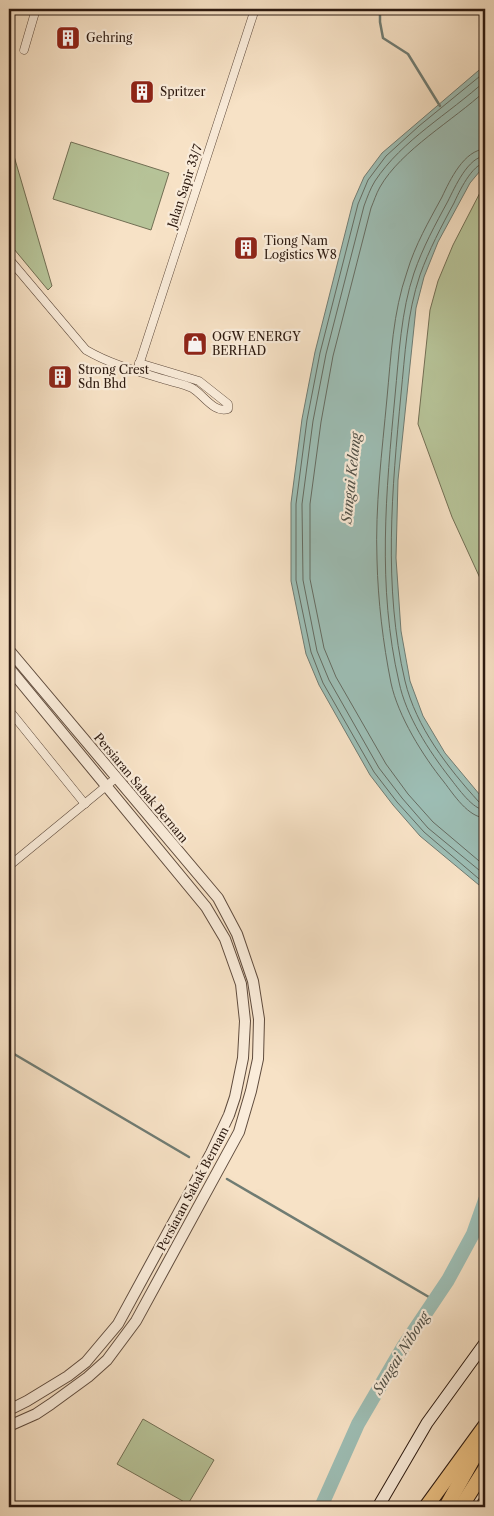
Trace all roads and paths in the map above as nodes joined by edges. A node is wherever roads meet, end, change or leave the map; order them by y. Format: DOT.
graph roads {
  1 [pos="36,9"];
  2 [pos="255,9"];
  3 [pos="24,50"];
  4 [pos="9,259"];
  5 [pos="139,362"];
  6 [pos="137,371"];
  7 [pos="9,650"];
  8 [pos="9,668"];
  9 [pos="9,710"];
  10 [pos="116,778"];
  11 [pos="106,786"];
  12 [pos="84,804"];
  13 [pos="9,866"];
  14 [pos="485,1343"];
  15 [pos="27,1401"];
  16 [pos="9,1410"];
  17 [pos="36,1414"];
  18 [pos="9,1426"];
  19 [pos="485,1426"];
  20 [pos="485,1438"];
  21 [pos="485,1468"];
  22 [pos="485,1503"];
  23 [pos="378,1507"];
  24 [pos="426,1507"];
  25 [pos="446,1507"];
  26 [pos="461,1507"];
  27 [pos="483,1507"];
  1 -- 3 [label="street"];
  2 -- 5 [label="street, Jalan Sapir 33/7"];
  4 -- 6 [label="street"];
  5 -- 6 [label="street, Jalan Sapir 33/7"];
  5 -- 6 [label="street"];
  7 -- 10 [label="street, Persiaran Sabak Bernam"];
  8 -- 11 [label="street, Persiaran Sabak Bernam"];
  9 -- 12 [label="street"];
  10 -- 11 [label="street"];
  10 -- 17 [label="street, Persiaran Sabak Bernam"];
  11 -- 12 [label="street"];
  11 -- 15 [label="street, Persiaran Sabak Bernam"];
  12 -- 13 [label="street"];
  14 -- 23 [label="main road"];
  15 -- 16 [label="street, Persiaran Sabak Bernam"];
  15 -- 17 [label="street"];
  17 -- 18 [label="street, Persiaran Sabak Bernam"];
  19 -- 24 [label="highway"];
  20 -- 25 [label="highway"];
  21 -- 26 [label="highway"];
  22 -- 27 [label="highway"];
}
